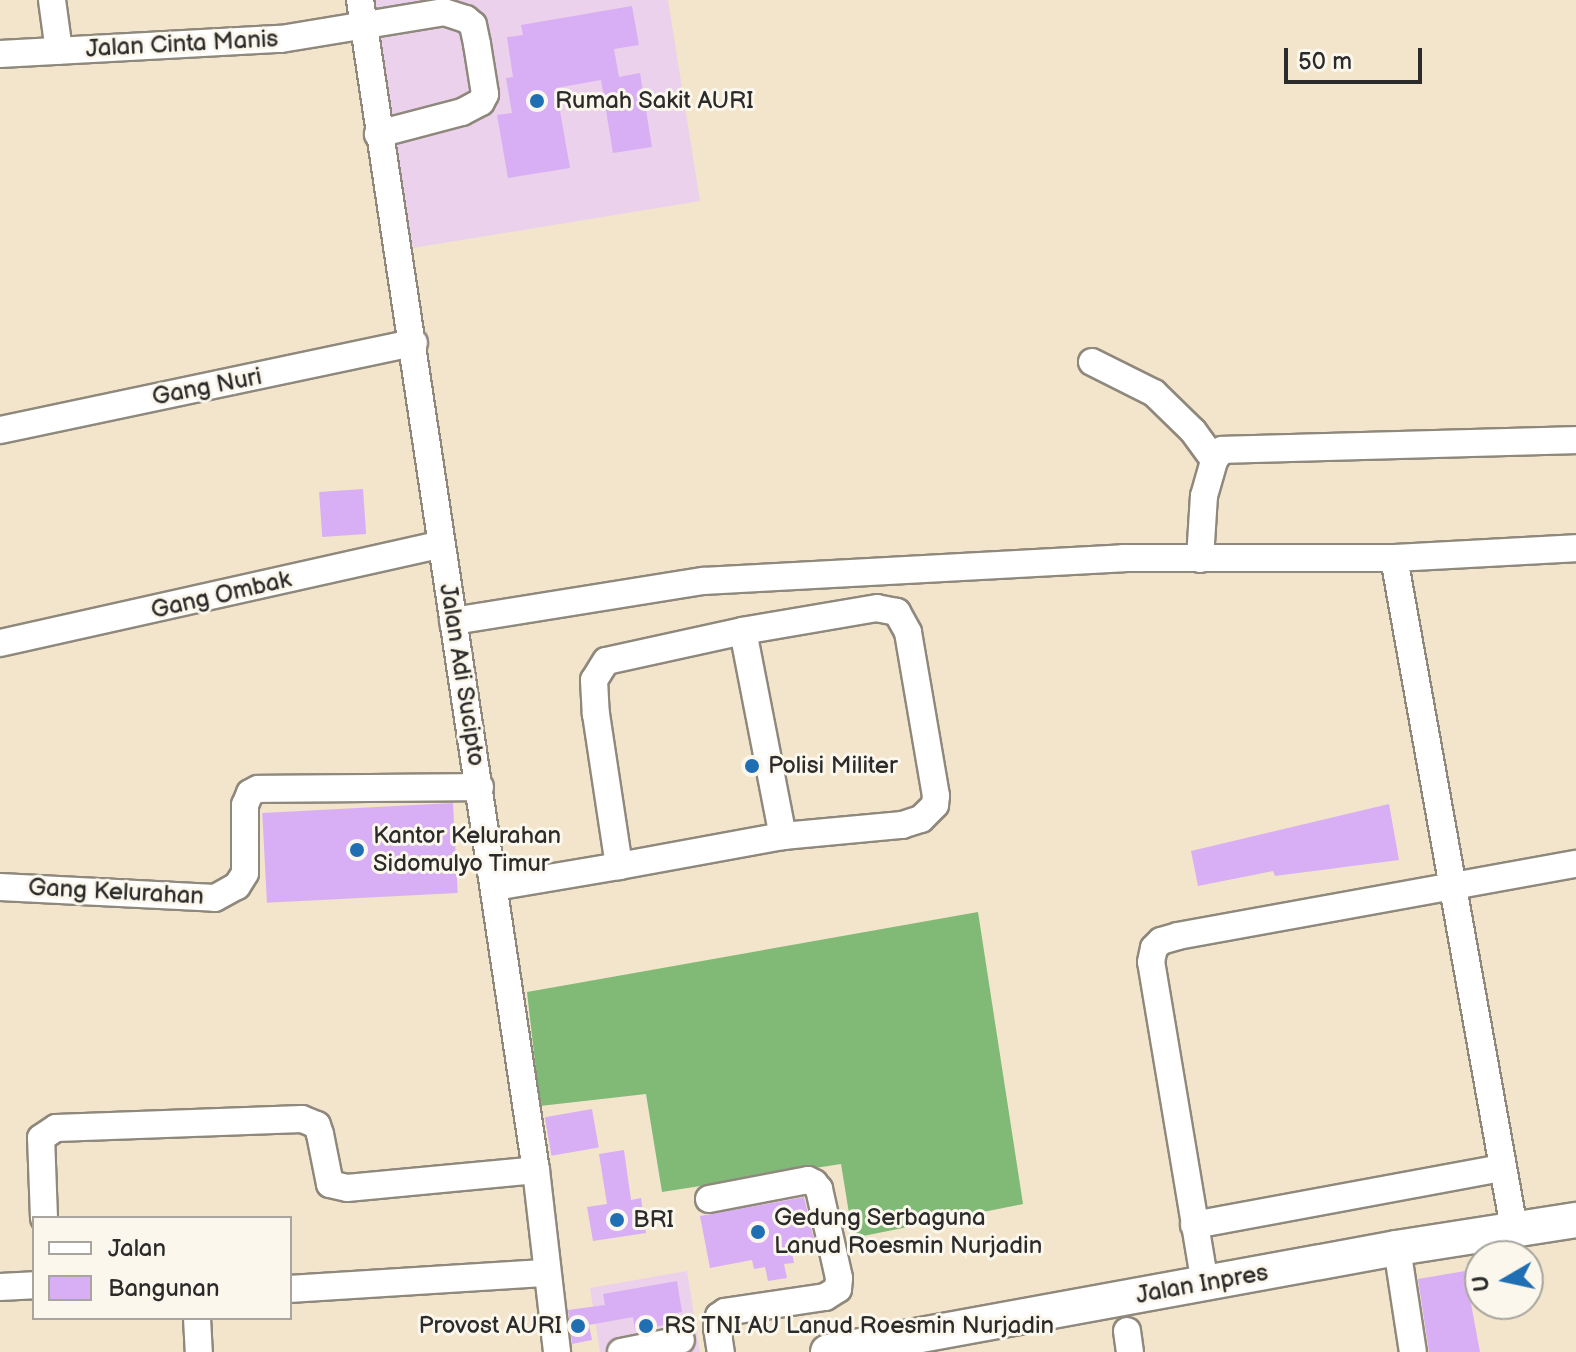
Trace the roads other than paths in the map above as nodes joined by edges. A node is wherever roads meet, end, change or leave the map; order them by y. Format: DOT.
graph roads {
  1 [pos="52,0"];
  2 [pos="362,12"];
  3 [pos="59,51"];
  4 [pos="0,54"];
  5 [pos="378,134"];
  6 [pos="414,343"];
  7 [pos="1092,362"];
  8 [pos="0,430"];
  9 [pos="1576,440"];
  10 [pos="1214,460"];
  11 [pos="440,545"];
  12 [pos="1576,548"];
  13 [pos="1394,558"];
  14 [pos="1200,559"];
  15 [pos="453,621"];
  16 [pos="743,631"];
  17 [pos="0,643"];
  18 [pos="480,787"];
  19 [pos="783,836"];
  20 [pos="1576,864"];
  21 [pos="619,866"];
  22 [pos="1450,885"];
  23 [pos="0,887"];
  24 [pos="495,887"];
  25 [pos="1501,1168"];
  26 [pos="536,1170"];
  27 [pos="709,1199"];
  28 [pos="44,1216"];
  29 [pos="1576,1220"];
  30 [pos="1194,1225"];
  31 [pos="1514,1228"];
  32 [pos="1397,1248"];
  33 [pos="547,1273"];
  34 [pos="1205,1284"];
  35 [pos="32,1285"];
  36 [pos="0,1287"];
  37 [pos="292,1289"];
  38 [pos="197,1320"];
  39 [pos="681,1340"];
  40 [pos="199,1352"];
  41 [pos="557,1352"];
  42 [pos="621,1352"];
  43 [pos="721,1352"];
  44 [pos="828,1352"];
  45 [pos="1413,1352"];
  1 -- 3 [label="street"];
  2 -- 3 [label="street, Jalan Cinta Manis"];
  2 -- 5 [label="street, Jalan Adi Sucipto"];
  2 -- 5 [label="street, Jalan Cinta Manis"];
  3 -- 4 [label="street, Jalan Cinta Manis"];
  5 -- 6 [label="street, Jalan Adi Sucipto"];
  6 -- 8 [label="street, Gang Nuri"];
  6 -- 11 [label="street, Jalan Adi Sucipto"];
  7 -- 10 [label="street"];
  9 -- 10 [label="street"];
  10 -- 14 [label="street"];
  11 -- 15 [label="street, Jalan Adi Sucipto"];
  11 -- 17 [label="street, Gang Ombak"];
  12 -- 13 [label="street"];
  13 -- 14 [label="street"];
  13 -- 22 [label="street"];
  14 -- 15 [label="street"];
  15 -- 18 [label="street, Jalan Adi Sucipto"];
  16 -- 19 [label="street"];
  16 -- 19 [label="street"];
  16 -- 21 [label="street"];
  18 -- 23 [label="street, Gang Kelurahan"];
  18 -- 24 [label="street, Jalan Adi Sucipto"];
  19 -- 21 [label="street"];
  20 -- 22 [label="street"];
  21 -- 24 [label="street"];
  22 -- 25 [label="street"];
  22 -- 30 [label="street"];
  24 -- 26 [label="street, Jalan Adi Sucipto"];
  25 -- 30 [label="street"];
  25 -- 31 [label="street"];
  26 -- 28 [label="street"];
  26 -- 33 [label="street, Jalan Adi Sucipto"];
  27 -- 43 [label="street"];
  29 -- 31 [label="main road, Jalan Inpres"];
  30 -- 34 [label="street"];
  31 -- 32 [label="main road, Jalan Inpres"];
  32 -- 34 [label="main road, Jalan Inpres"];
  32 -- 45 [label="street"];
  33 -- 37 [label="street"];
  33 -- 41 [label="street, Jalan Adi Sucipto"];
  34 -- 44 [label="main road, Jalan Inpres"];
  35 -- 36 [label="street"];
  38 -- 40 [label="street"];
  39 -- 42 [label="street"];
}
